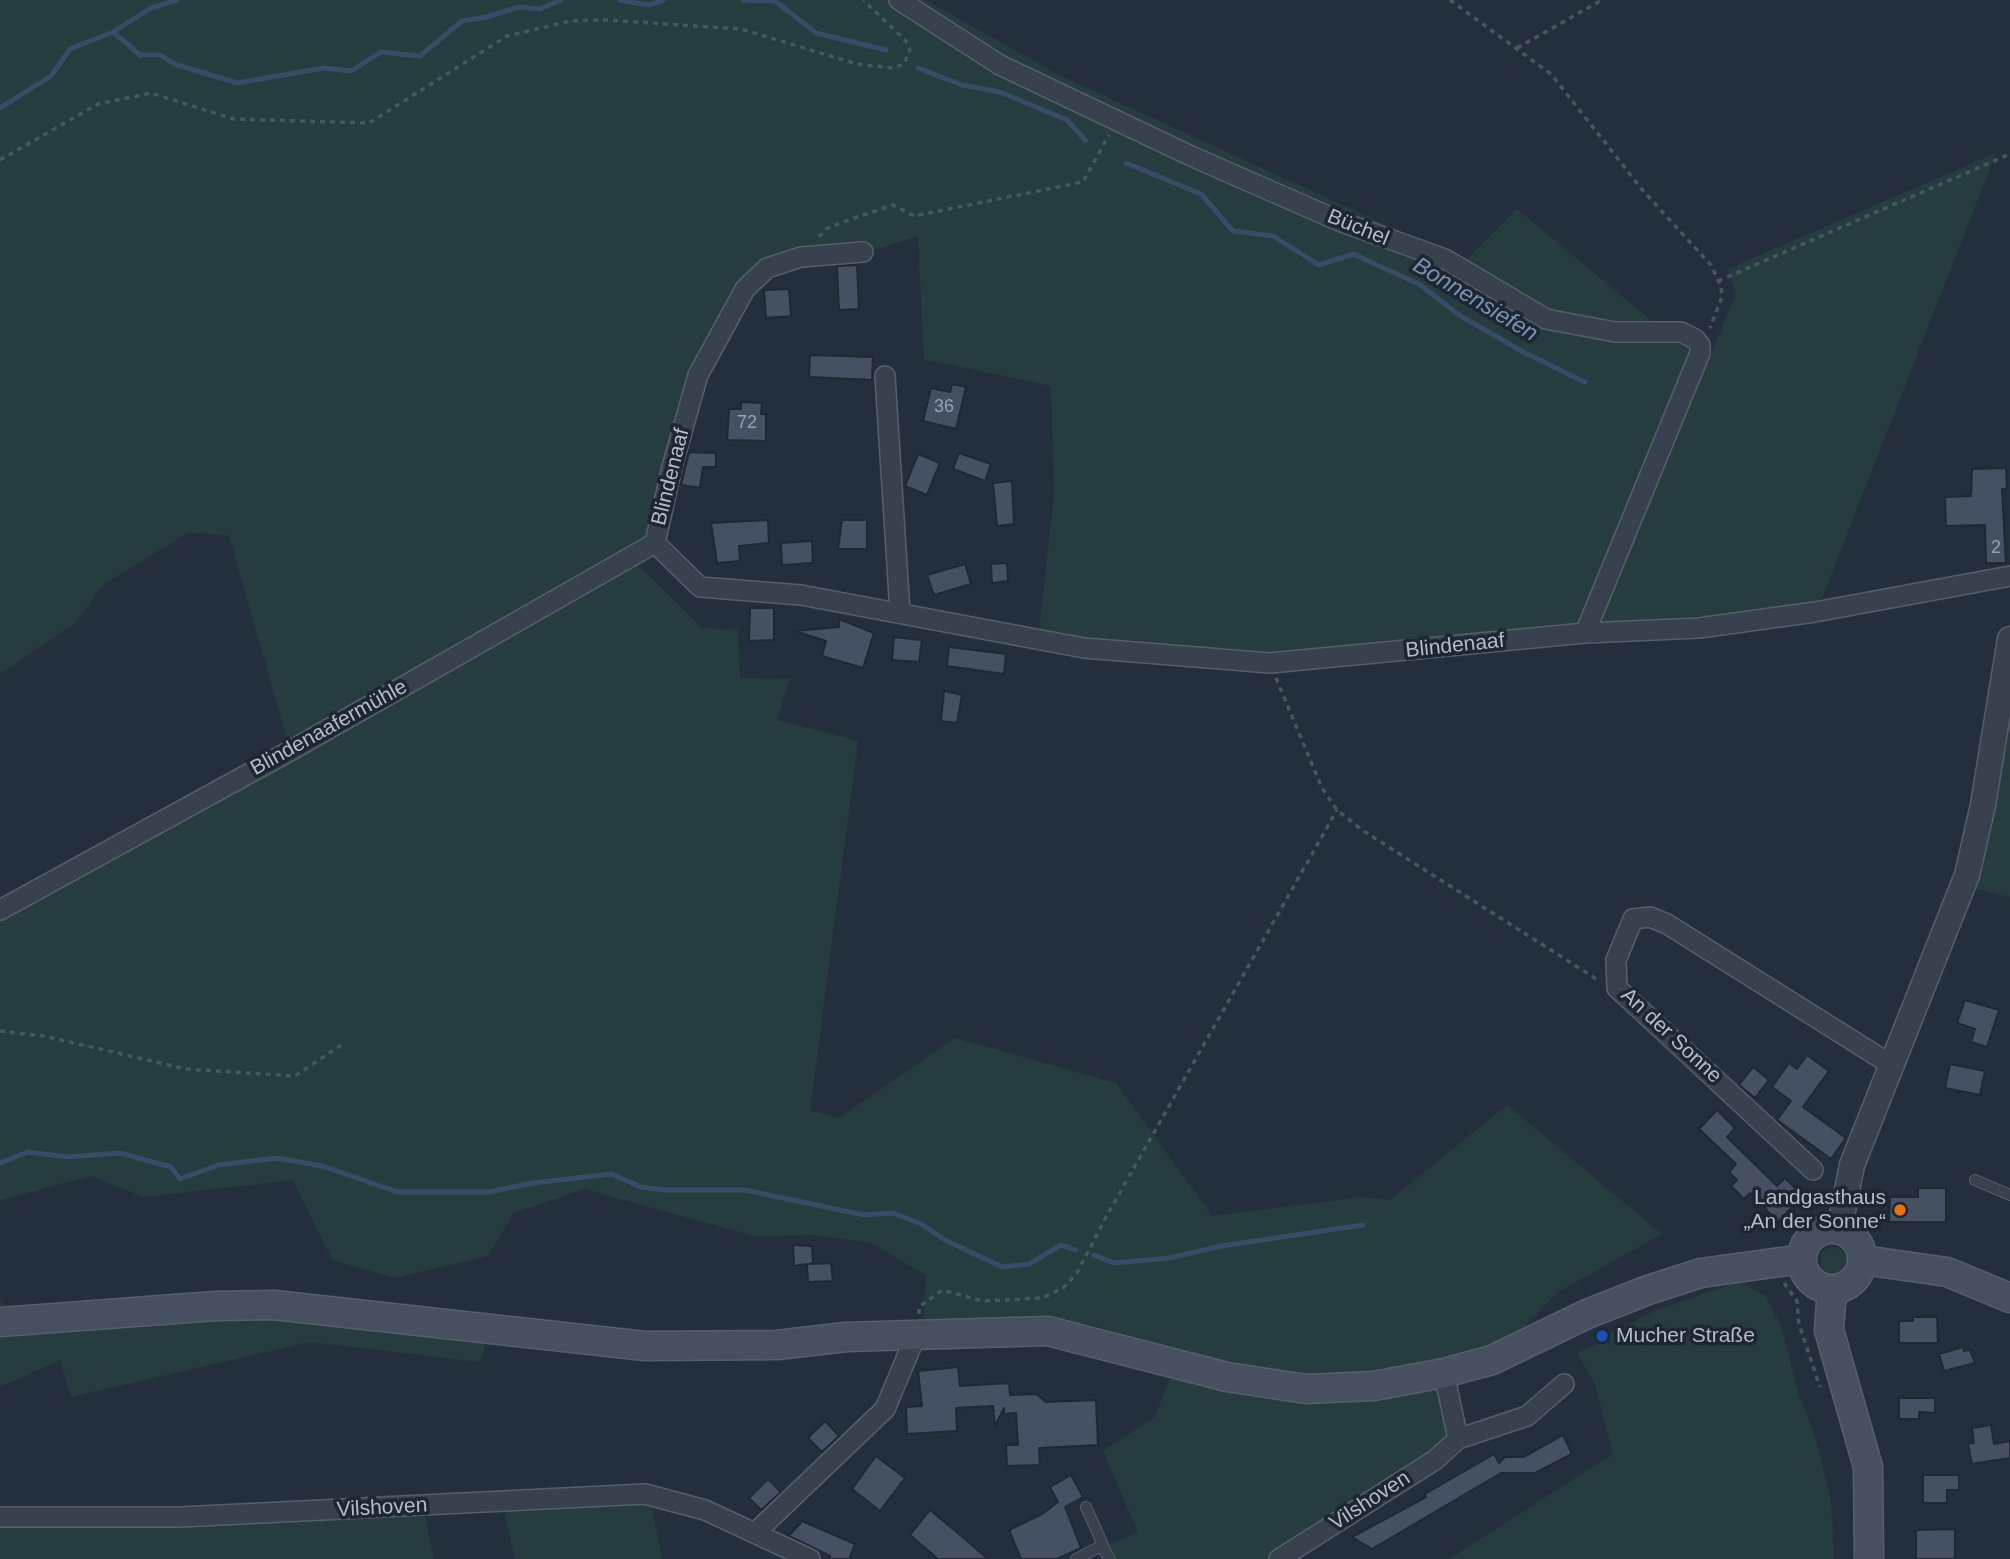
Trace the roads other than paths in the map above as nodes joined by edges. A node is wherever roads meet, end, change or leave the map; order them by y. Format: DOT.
graph roads {
  1 [pos="899,0"];
  2 [pos="863,252"];
  3 [pos="886,376"];
  4 [pos="656,543"];
  5 [pos="2010,576"];
  6 [pos="900,613"];
  7 [pos="1585,633"];
  8 [pos="2010,639"];
  9 [pos="0,910"];
  10 [pos="1893,1066"];
  11 [pos="1813,1170"];
  12 [pos="1975,1181"];
  13 [pos="2010,1195"];
  14 [pos="1839,1230"];
  15 [pos="1791,1260"];
  16 [pos="1863,1260"];
  17 [pos="1832,1290"];
  18 [pos="2008,1293"];
  19 [pos="0,1322"];
  20 [pos="916,1335"];
  21 [pos="1444,1373"];
  22 [pos="1564,1384"];
  23 [pos="1458,1439"];
  24 [pos="1086,1507"];
  25 [pos="0,1517"];
  26 [pos="755,1533"];
  27 [pos="1108,1555"];
  28 [pos="810,1559"];
  29 [pos="1076,1559"];
  30 [pos="1279,1559"];
  31 [pos="1869,1559"];
  1 -- 7 [label="street, Büchel"];
  2 -- 4 [label="street, Blindenaaf"];
  3 -- 6 [label="street"];
  4 -- 6 [label="street, Blindenaaf"];
  4 -- 9 [label="street, Blindenaafermühle"];
  5 -- 7 [label="street, Blindenaaf"];
  6 -- 7 [label="street, Blindenaaf"];
  8 -- 10 [label="street"];
  10 -- 11 [label="street, An der Sonne"];
  10 -- 14 [label="street"];
  12 -- 13 [label="lane"];
  14 -- 15 [label="main road"];
  14 -- 16 [label="main road"];
  15 -- 17 [label="main road"];
  15 -- 21 [label="main road"];
  16 -- 17 [label="main road"];
  16 -- 18 [label="main road"];
  17 -- 31 [label="main road"];
  19 -- 20 [label="main road"];
  20 -- 21 [label="main road"];
  20 -- 26 [label="street"];
  21 -- 23 [label="street"];
  22 -- 23 [label="street, Vilshoven"];
  23 -- 30 [label="street, Vilshoven"];
  24 -- 27 [label="lane"];
  25 -- 26 [label="street, Vilshoven"];
  26 -- 28 [label="street, Vilshoven"];
  27 -- 29 [label="lane"];
}
